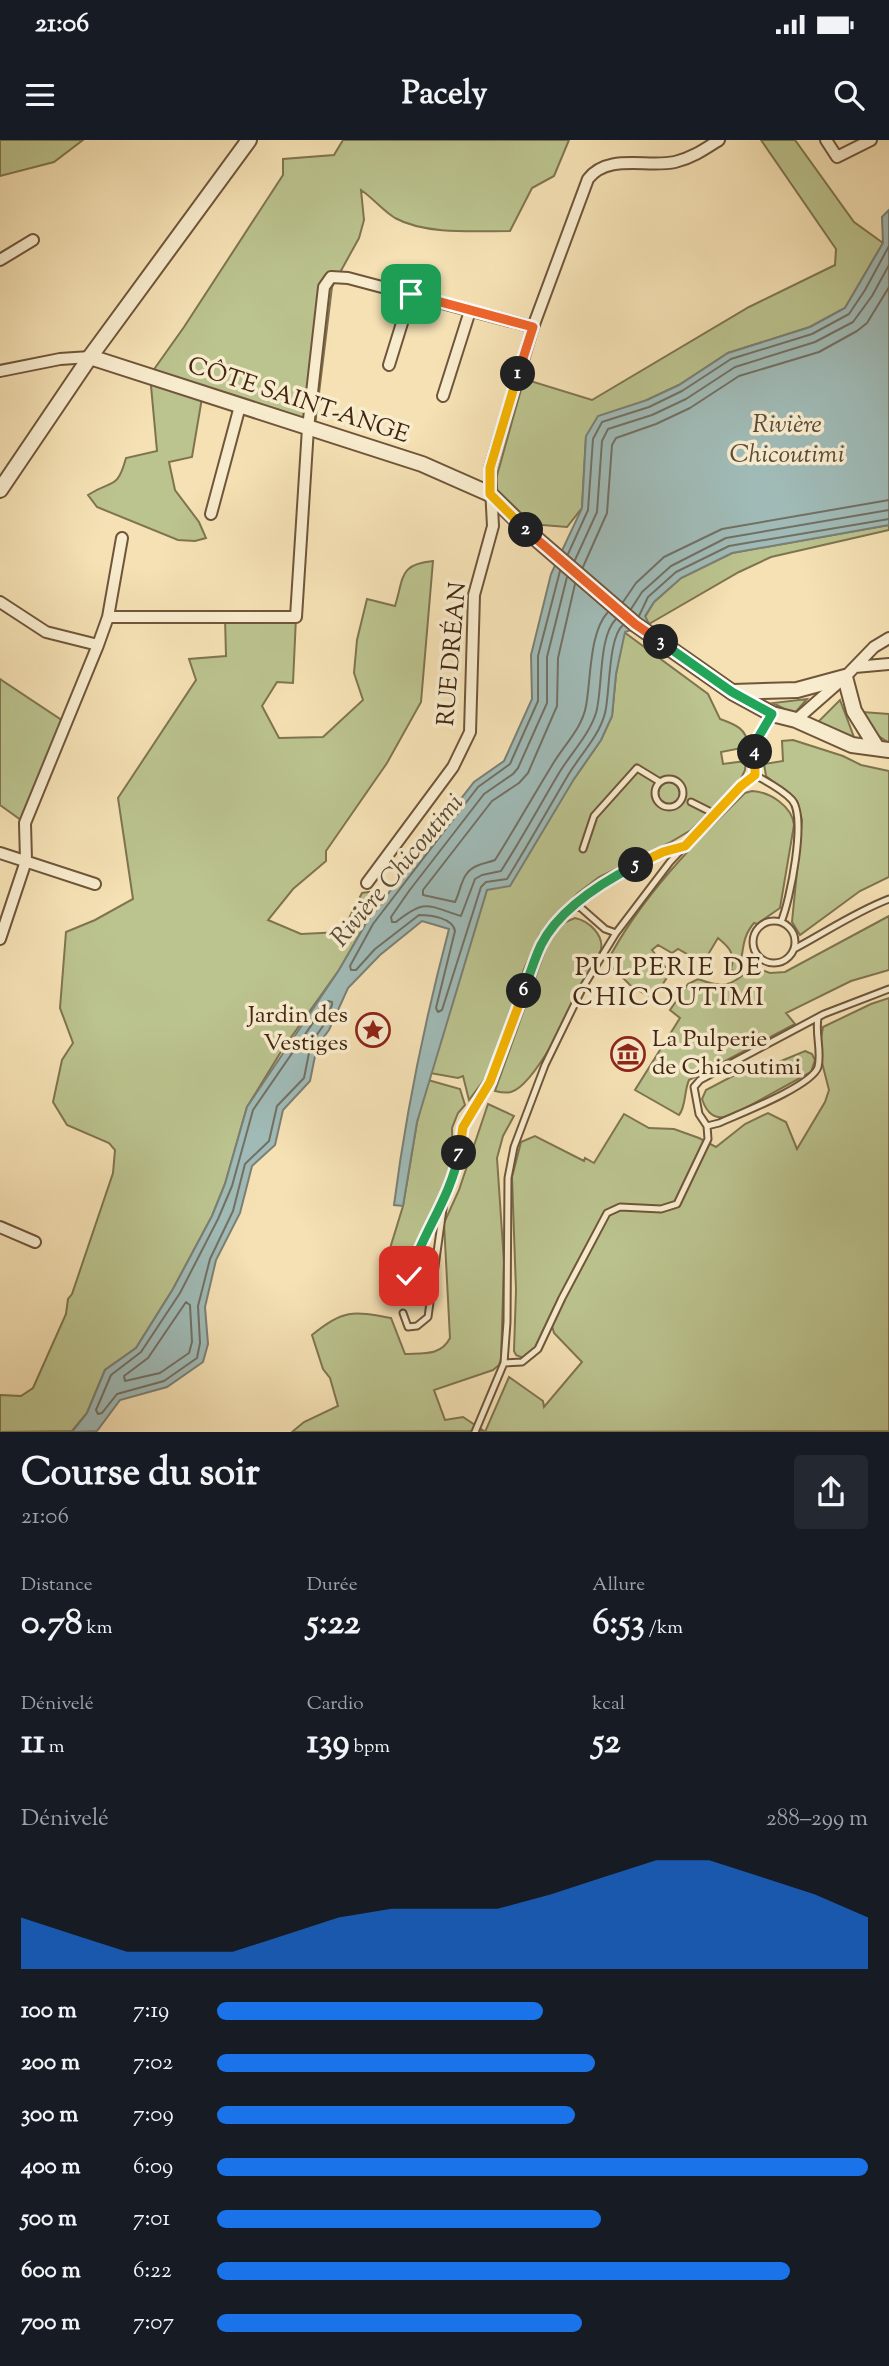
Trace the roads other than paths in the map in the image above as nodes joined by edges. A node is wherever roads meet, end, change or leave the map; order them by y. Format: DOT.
graph roads {
  1 [pos="248,140"];
  2 [pos="719,140"];
  3 [pos="826,140"];
  4 [pos="871,140"];
  5 [pos="33,240"];
  6 [pos="0,260"];
  7 [pos="411,294"];
  8 [pos="470,311"];
  9 [pos="533,327"];
  10 [pos="90,357"];
  11 [pos="389,365"];
  12 [pos="0,371"];
  13 [pos="443,396"];
  14 [pos="240,406"];
  15 [pos="308,428"];
  16 [pos="0,489"];
  17 [pos="490,494"];
  18 [pos="211,514"];
  19 [pos="122,538"];
  20 [pos="0,602"];
  21 [pos="108,617"];
  22 [pos="889,638"];
  23 [pos="98,645"];
  24 [pos="889,664"];
  25 [pos="850,672"];
  26 [pos="732,692"];
  27 [pos="772,714"];
  28 [pos="796,720"];
  29 [pos="883,749"];
  30 [pos="755,775"];
  31 [pos="660,782"];
  32 [pos="691,802"];
  33 [pos="715,814"];
  34 [pos="685,846"];
  35 [pos="583,849"];
  36 [pos="0,853"];
  37 [pos="26,861"];
  38 [pos="367,883"];
  39 [pos="95,884"];
  40 [pos="889,899"];
  41 [pos="572,908"];
  42 [pos="781,922"];
  43 [pos="616,933"];
  44 [pos="0,939"];
  45 [pos="794,949"];
  46 [pos="889,989"];
  47 [pos="818,1018"];
  48 [pos="707,1126"];
  49 [pos="447,1192"];
  50 [pos="0,1227"];
  51 [pos="35,1242"];
  52 [pos="409,1276"];
  53 [pos="402,1313"];
  54 [pos="504,1363"];
  55 [pos="475,1432"];
  1 -- 10 [label="street"];
  2 -- 9 [label="street, RUE DRÉAN"];
  3 -- 4 [label="street"];
  5 -- 6 [label="street"];
  7 -- 8 [label="street"];
  7 -- 11 [label="street"];
  7 -- 15 [label="street"];
  8 -- 9 [label="street"];
  8 -- 13 [label="street"];
  9 -- 17 [label="street, RUE DRÉAN"];
  10 -- 12 [label="street"];
  10 -- 14 [label="street, CÔTE SAINT-ANGE"];
  10 -- 16 [label="street"];
  14 -- 15 [label="street, CÔTE SAINT-ANGE"];
  14 -- 18 [label="street"];
  15 -- 17 [label="street, CÔTE SAINT-ANGE"];
  15 -- 21 [label="street"];
  17 -- 26 [label="street"];
  17 -- 38 [label="street, RUE DRÉAN"];
  19 -- 21 [label="street"];
  20 -- 23 [label="street"];
  21 -- 23 [label="street"];
  22 -- 25 [label="street"];
  23 -- 37 [label="street"];
  24 -- 25 [label="street"];
  25 -- 26 [label="street"];
  25 -- 28 [label="street"];
  25 -- 29 [label="street"];
  26 -- 27 [label="street"];
  27 -- 28 [label="street"];
  27 -- 30 [label="lane"];
  28 -- 29 [label="street"];
  30 -- 33 [label="lane"];
  30 -- 42 [label="lane"];
  31 -- 31 [label="lane"];
  31 -- 35 [label="lane"];
  32 -- 33 [label="lane"];
  33 -- 34 [label="lane"];
  34 -- 41 [label="lane"];
  34 -- 43 [label="lane"];
  36 -- 37 [label="street"];
  37 -- 39 [label="street"];
  37 -- 44 [label="street"];
  40 -- 45 [label="lane"];
  41 -- 43 [label="lane"];
  41 -- 49 [label="lane"];
  42 -- 45 [label="lane"];
  42 -- 45 [label="lane"];
  43 -- 54 [label="lane"];
  46 -- 47 [label="lane"];
  47 -- 48 [label="lane"];
  47 -- 48 [label="lane"];
  48 -- 54 [label="lane"];
  49 -- 52 [label="lane"];
  49 -- 53 [label="lane"];
  50 -- 51 [label="street"];
  54 -- 55 [label="lane"];
}
